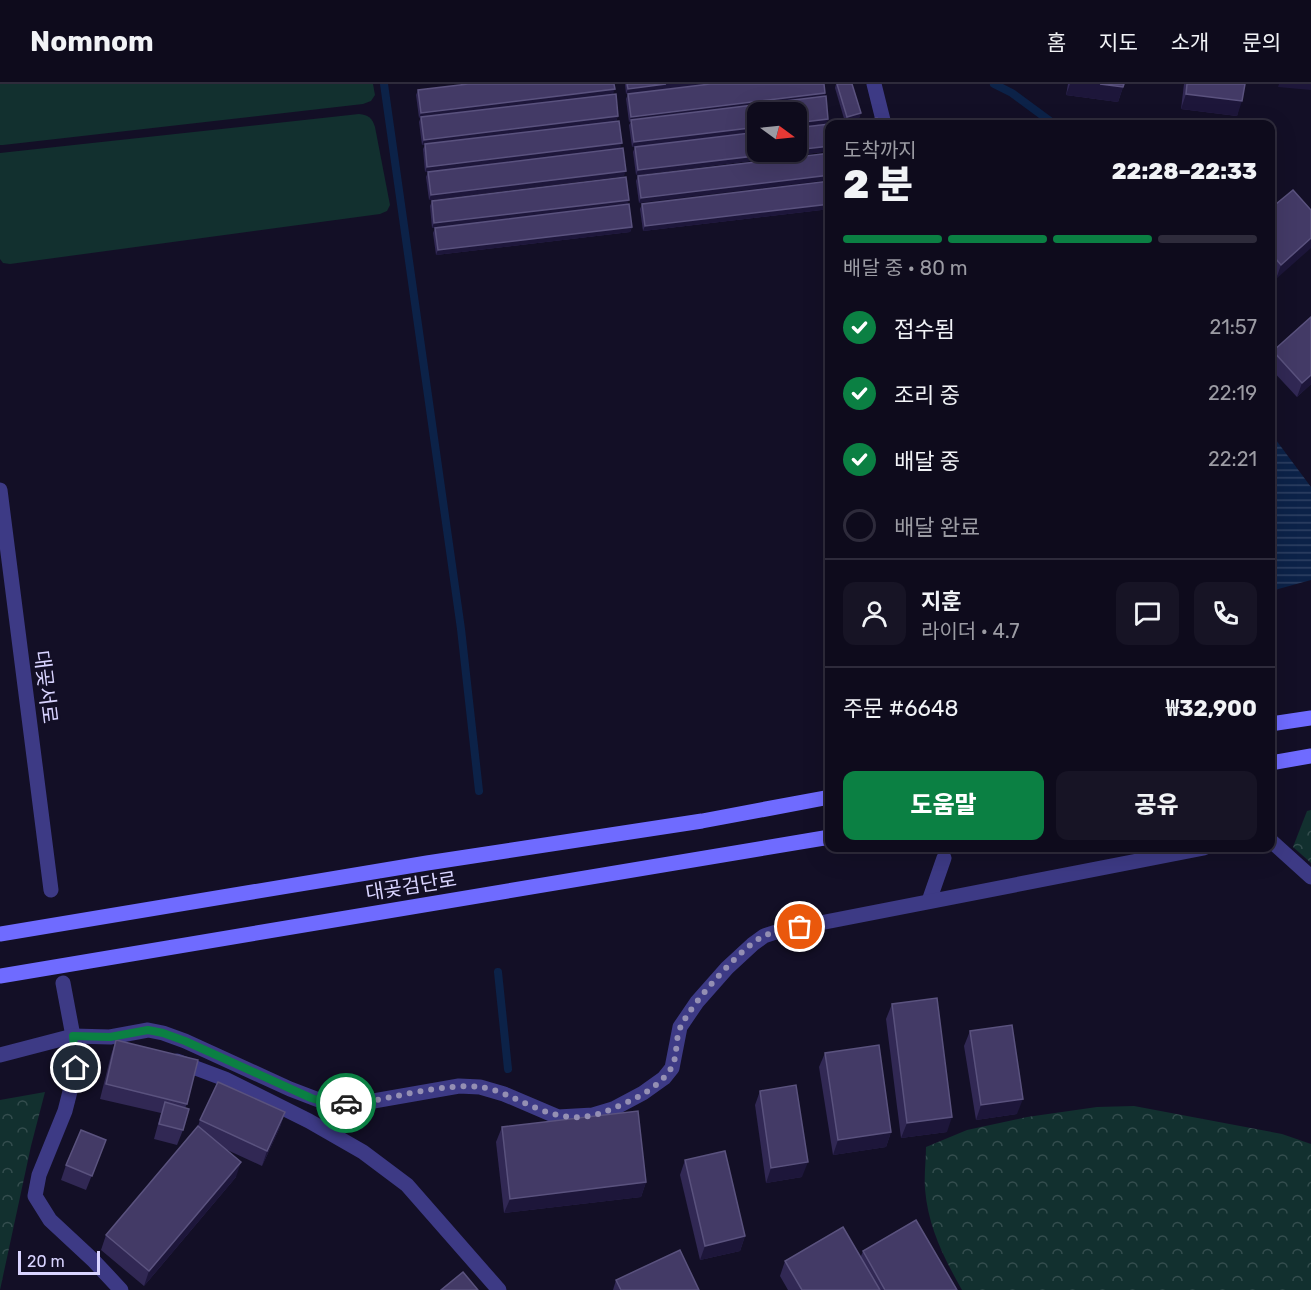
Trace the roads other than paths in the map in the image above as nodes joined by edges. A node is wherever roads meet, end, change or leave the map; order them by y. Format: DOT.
graph roads {
  1 [pos="874,84"];
  2 [pos="883,120"];
  3 [pos="0,490"];
  4 [pos="1311,718"];
  5 [pos="1275,723"];
  6 [pos="1311,756"];
  7 [pos="1275,762"];
  8 [pos="825,799"];
  9 [pos="825,838"];
  10 [pos="1275,845"];
  11 [pos="1183,852"];
  12 [pos="944,858"];
  13 [pos="1311,878"];
  14 [pos="51,890"];
  15 [pos="929,901"];
  16 [pos="0,934"];
  17 [pos="0,976"];
  18 [pos="63,983"];
  19 [pos="73,1036"];
  20 [pos="110,1037"];
  21 [pos="141,1048"];
  22 [pos="0,1055"];
  23 [pos="162,1055"];
  24 [pos="121,1290"];
  25 [pos="499,1290"];
  1 -- 2 [label="lane"];
  3 -- 14 [label="lane, 대곶서로"];
  4 -- 5 [label="main road"];
  6 -- 7 [label="main road"];
  8 -- 16 [label="main road, 대곶검단로"];
  9 -- 17 [label="main road, 대곶검단로"];
  10 -- 13 [label="lane"];
  11 -- 15 [label="lane"];
  12 -- 15 [label="lane"];
  15 -- 20 [label="lane"];
  18 -- 19 [label="lane"];
  19 -- 20 [label="lane"];
  19 -- 22 [label="lane"];
  19 -- 24 [label="lane"];
  20 -- 21 [label="lane"];
  23 -- 25 [label="lane"];
}
